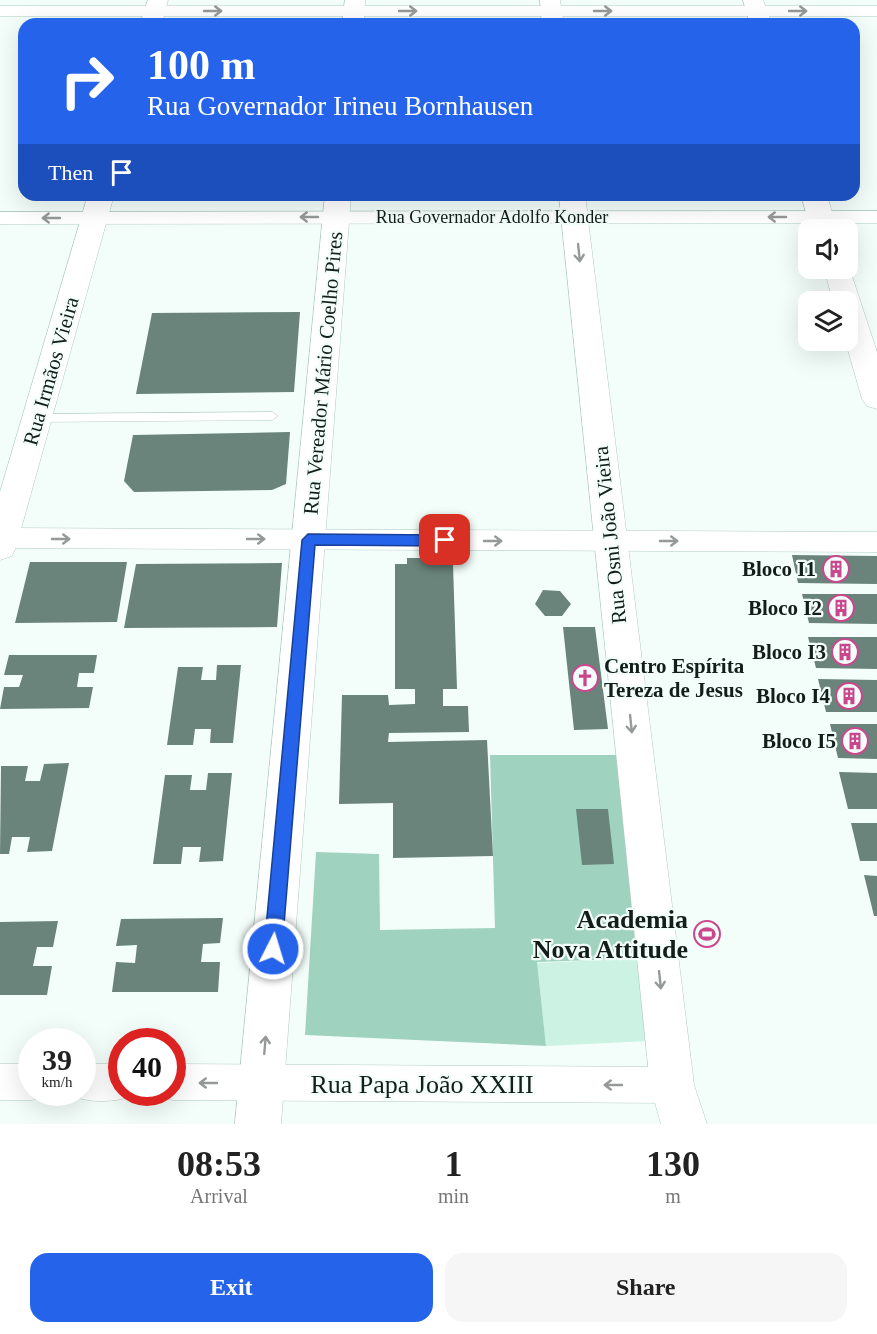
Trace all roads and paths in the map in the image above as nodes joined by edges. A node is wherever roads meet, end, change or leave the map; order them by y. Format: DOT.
graph roads {
  1 [pos="0,11"];
  2 [pos="877,11"];
  3 [pos="154,12"];
  4 [pos="354,12"];
  5 [pos="551,12"];
  6 [pos="757,12"];
  7 [pos="98,206"];
  8 [pos="337,206"];
  9 [pos="573,206"];
  10 [pos="820,214"];
  11 [pos="877,217"];
  12 [pos="0,218"];
  13 [pos="858,338"];
  14 [pos="877,399"];
  15 [pos="272,416"];
  16 [pos="37,418"];
  17 [pos="308,540"];
  18 [pos="1,541"];
  19 [pos="610,541"];
  20 [pos="877,542"];
  21 [pos="0,1082"];
  22 [pos="18,1082"];
  23 [pos="186,1082"];
  24 [pos="262,1083"];
  25 [pos="678,1105"];
  26 [pos="258,1124"];
  1 -- 3 [label="street"];
  6 -- 2 [label="street, one-way"];
  3 -- 4 [label="street, one-way"];
  4 -- 5 [label="street, one-way"];
  5 -- 6 [label="street, one-way"];
  8 -- 7 [label="street, Rua Governador Adolfo Konder, one-way"];
  7 -- 12 [label="street, Rua Governador Adolfo Konder, one-way"];
  7 -- 16 [label="street, Rua Irmãos Vieira"];
  8 -- 9 [label="street, Rua Governador Adolfo Konder"];
  8 -- 17 [label="street, Rua Vereador Mário Coelho Pires"];
  10 -- 9 [label="street, Rua Governador Adolfo Konder, one-way"];
  9 -- 19 [label="street, Rua Osni João Vieira, one-way"];
  10 -- 11 [label="street, Rua Governador Adolfo Konder"];
  13 -- 14 [label="street"];
  15 -- 16 [label="lane"];
  16 -- 18 [label="street, Rua Irmãos Vieira"];
  18 -- 17 [label="street, one-way"];
  17 -- 19 [label="street, one-way"];
  24 -- 17 [label="street, Rua Vereador Mário Coelho Pires, one-way"];
  19 -- 20 [label="street, one-way"];
  19 -- 25 [label="street, Rua Osni João Vieira, one-way"];
  21 -- 22 [label="street"];
  24 -- 23 [label="street, Rua Papa João XXIII, one-way"];
  25 -- 24 [label="street, Rua Papa João XXIII, one-way"];
  24 -- 26 [label="street, Rua Vereador Mário Coelho Pires"];
}
